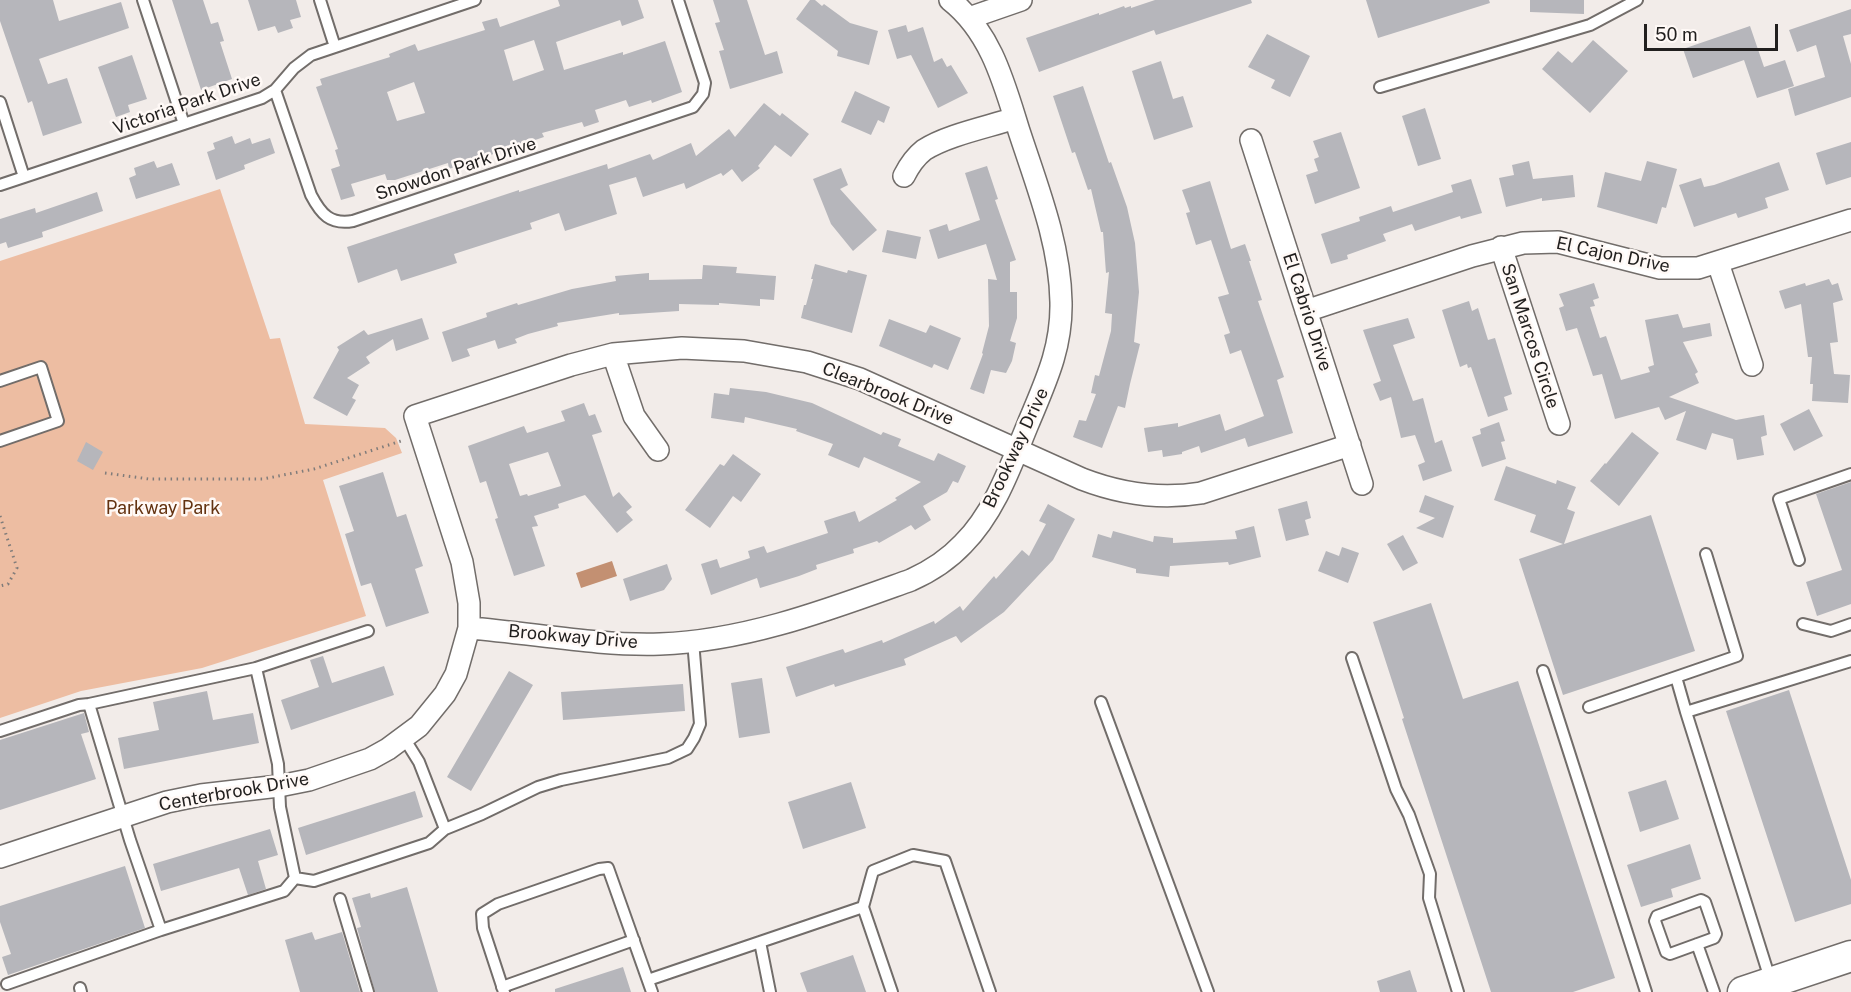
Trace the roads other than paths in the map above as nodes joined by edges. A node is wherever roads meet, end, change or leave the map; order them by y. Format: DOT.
graph roads {
  1 [pos="143,0"];
  2 [pos="320,0"];
  3 [pos="475,0"];
  4 [pos="678,0"];
  5 [pos="950,0"];
  6 [pos="1021,0"];
  7 [pos="1637,0"];
  8 [pos="969,18"];
  9 [pos="335,47"];
  10 [pos="1380,87"];
  11 [pos="275,90"];
  12 [pos="0,102"];
  13 [pos="1015,118"];
  14 [pos="184,124"];
  15 [pos="1251,140"];
  16 [pos="904,176"];
  17 [pos="24,177"];
  18 [pos="0,185"];
  19 [pos="1851,220"];
  20 [pos="1502,247"];
  21 [pos="1718,263"];
  22 [pos="1306,311"];
  23 [pos="613,354"];
  24 [pos="1752,365"];
  25 [pos="0,381"];
  26 [pos="415,416"];
  27 [pos="1559,424"];
  28 [pos="0,441"];
  29 [pos="1350,445"];
  30 [pos="1018,449"];
  31 [pos="658,450"];
  32 [pos="1851,474"];
  33 [pos="1362,484"];
  34 [pos="1706,554"];
  35 [pos="1799,560"];
  36 [pos="1803,624"];
  37 [pos="1851,624"];
  38 [pos="470,628"];
  39 [pos="368,631"];
  40 [pos="693,641"];
  41 [pos="1352,658"];
  42 [pos="1851,661"];
  43 [pos="256,668"];
  44 [pos="1543,671"];
  45 [pos="1676,677"];
  46 [pos="1101,702"];
  47 [pos="89,704"];
  48 [pos="1589,707"];
  49 [pos="1686,712"];
  50 [pos="0,731"];
  51 [pos="404,738"];
  52 [pos="279,786"];
  53 [pos="123,816"];
  54 [pos="445,829"];
  55 [pos="0,857"];
  56 [pos="295,878"];
  57 [pos="340,899"];
  58 [pos="863,907"];
  59 [pos="161,930"];
  60 [pos="634,940"];
  61 [pos="760,942"];
  62 [pos="1697,944"];
  63 [pos="1851,956"];
  64 [pos="648,980"];
  65 [pos="1771,982"];
  66 [pos="6,984"];
  67 [pos="503,989"];
  68 [pos="368,992"];
  69 [pos="652,992"];
  70 [pos="770,992"];
  71 [pos="892,992"];
  72 [pos="990,992"];
  73 [pos="1208,992"];
  74 [pos="1458,992"];
  75 [pos="1646,992"];
  76 [pos="1713,992"];
  77 [pos="1743,992"];
  1 -- 14 [label="lane"];
  2 -- 9 [label="lane"];
  3 -- 9 [label="lane, Victoria Park Drive"];
  4 -- 11 [label="lane, Snowdon Park Drive"];
  5 -- 8 [label="street, Brookway Drive"];
  6 -- 8 [label="street"];
  7 -- 10 [label="lane"];
  8 -- 13 [label="street, Brookway Drive"];
  9 -- 11 [label="lane, Victoria Park Drive"];
  11 -- 14 [label="lane, Victoria Park Drive"];
  12 -- 17 [label="lane"];
  13 -- 16 [label="street"];
  13 -- 30 [label="street, Brookway Drive"];
  14 -- 17 [label="lane, Victoria Park Drive"];
  15 -- 22 [label="street, El Cabrio Drive"];
  17 -- 18 [label="lane, Victoria Park Drive"];
  19 -- 21 [label="street, El Cajon Drive"];
  20 -- 21 [label="street, El Cajon Drive"];
  20 -- 22 [label="street, El Cajon Drive"];
  20 -- 27 [label="street, San Marcos Circle"];
  21 -- 24 [label="street"];
  22 -- 29 [label="street, El Cabrio Drive"];
  23 -- 26 [label="street, Clearbrook Drive"];
  23 -- 30 [label="street, Clearbrook Drive"];
  23 -- 31 [label="street"];
  25 -- 28 [label="lane"];
  26 -- 38 [label="street, Centerbrook Drive"];
  29 -- 30 [label="street, Clearbrook Drive"];
  29 -- 33 [label="street, El Cabrio Drive"];
  30 -- 40 [label="street, Brookway Drive"];
  32 -- 35 [label="lane"];
  34 -- 45 [label="lane"];
  36 -- 37 [label="lane"];
  38 -- 40 [label="street, Brookway Drive"];
  38 -- 51 [label="street, Centerbrook Drive"];
  39 -- 43 [label="lane"];
  40 -- 54 [label="lane"];
  41 -- 74 [label="lane"];
  42 -- 49 [label="lane"];
  43 -- 47 [label="lane"];
  43 -- 52 [label="lane"];
  44 -- 75 [label="lane"];
  45 -- 48 [label="lane"];
  45 -- 49 [label="lane"];
  46 -- 73 [label="lane"];
  47 -- 50 [label="lane"];
  47 -- 53 [label="lane"];
  49 -- 65 [label="lane"];
  51 -- 52 [label="street, Centerbrook Drive"];
  51 -- 54 [label="lane"];
  52 -- 53 [label="street, Centerbrook Drive"];
  52 -- 56 [label="lane"];
  53 -- 55 [label="street, Centerbrook Drive"];
  53 -- 59 [label="lane"];
  54 -- 56 [label="lane"];
  56 -- 59 [label="lane"];
  57 -- 68 [label="lane"];
  58 -- 61 [label="lane"];
  58 -- 71 [label="lane"];
  58 -- 72 [label="lane"];
  59 -- 66 [label="lane"];
  60 -- 64 [label="lane"];
  60 -- 67 [label="lane"];
  60 -- 67 [label="lane"];
  61 -- 64 [label="lane"];
  61 -- 70 [label="lane"];
  62 -- 62 [label="lane"];
  62 -- 76 [label="lane"];
  63 -- 65 [label="street"];
  64 -- 69 [label="lane"];
  65 -- 77 [label="street"];
}
